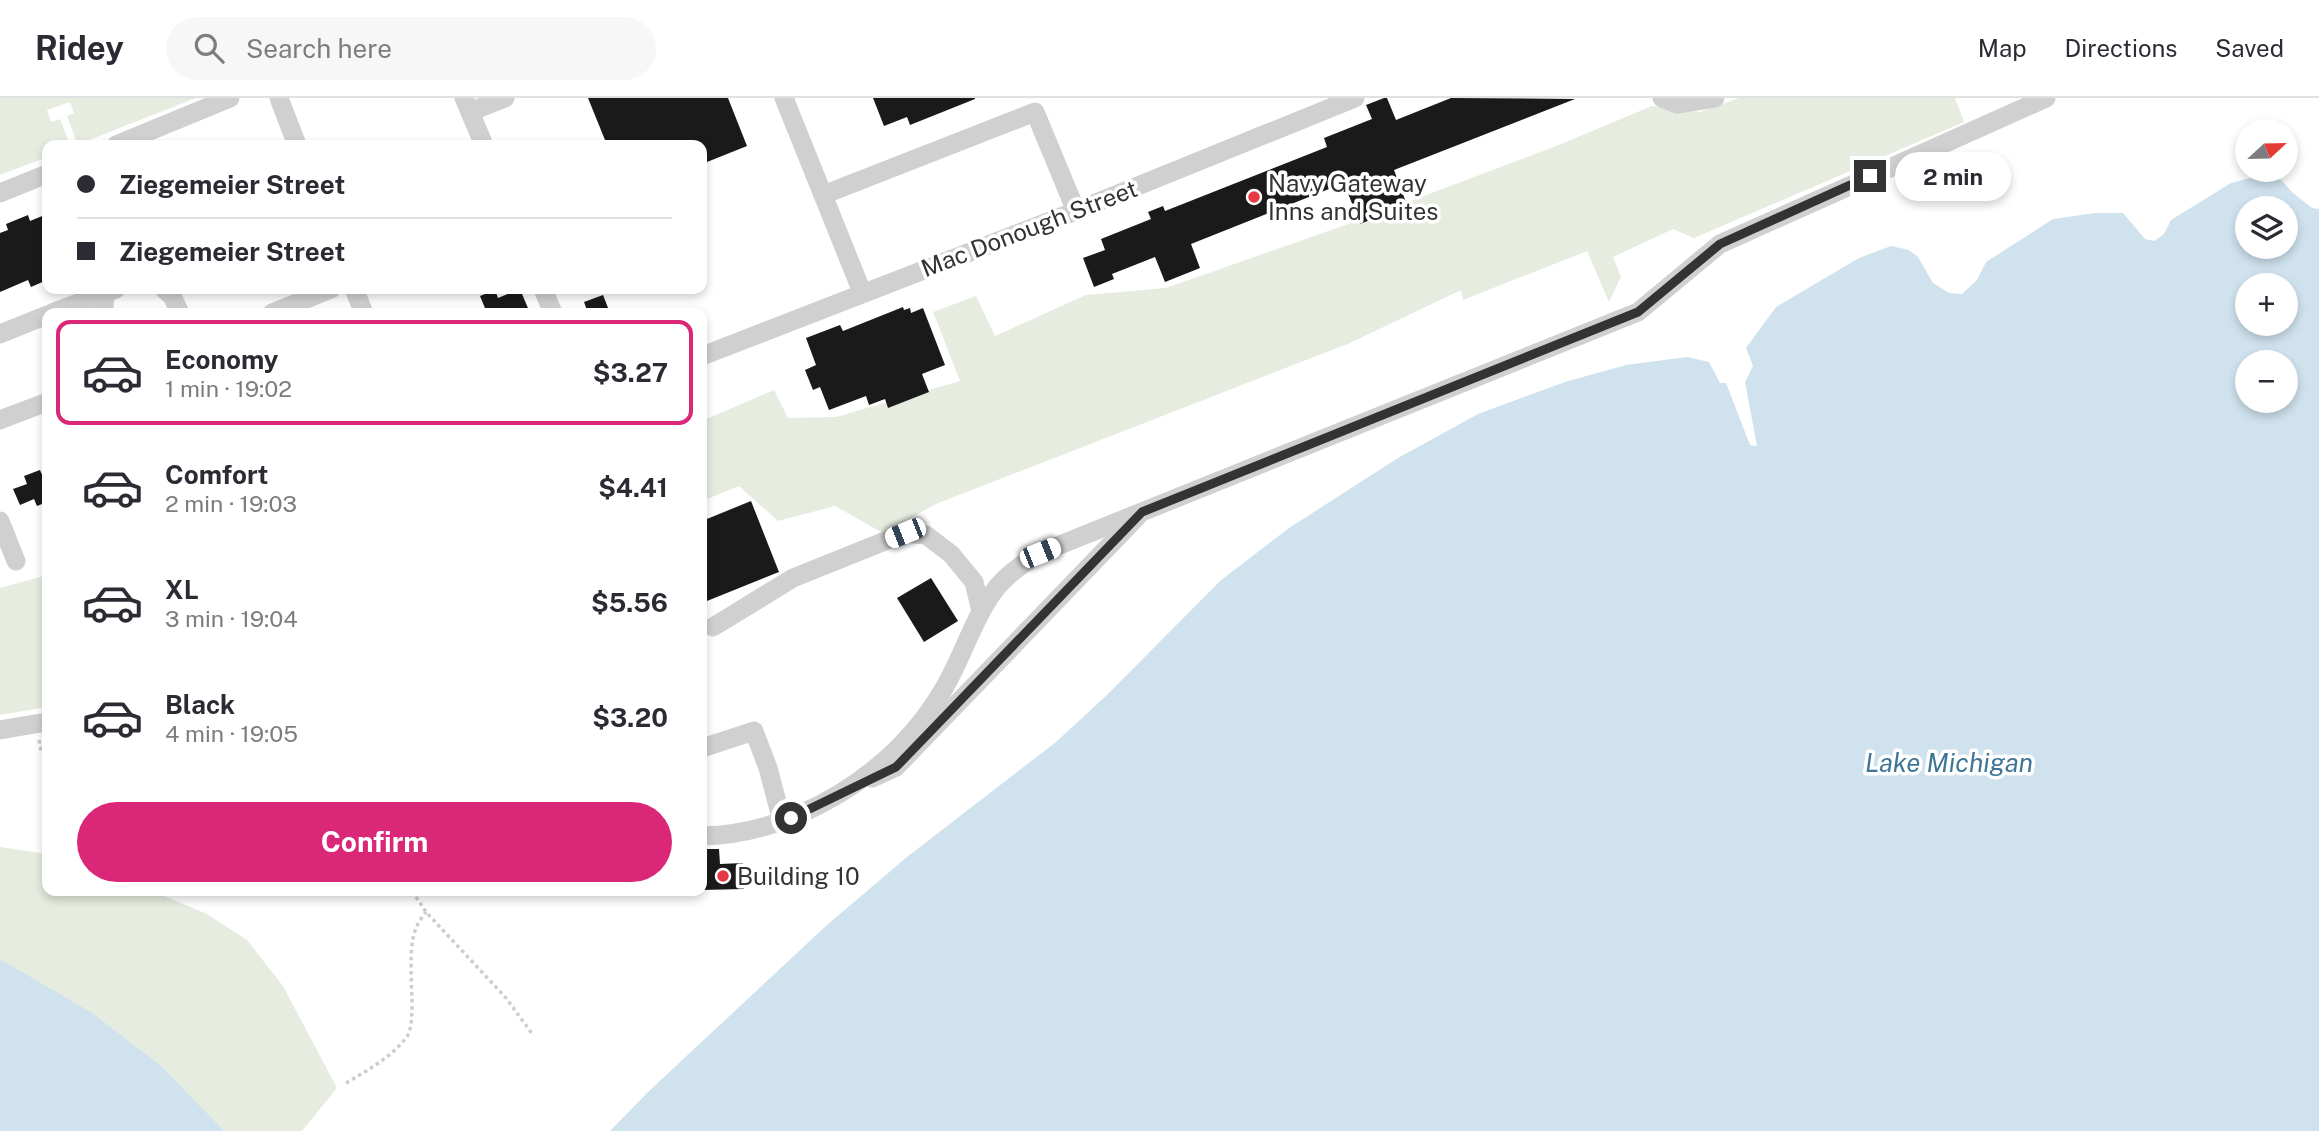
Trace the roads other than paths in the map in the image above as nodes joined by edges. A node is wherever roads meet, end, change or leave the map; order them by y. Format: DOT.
graph roads {
  1 [pos="230,98"];
  2 [pos="279,98"];
  3 [pos="505,98"];
  4 [pos="784,98"];
  5 [pos="1355,98"];
  6 [pos="1662,98"];
  7 [pos="1715,98"];
  8 [pos="2046,98"];
  9 [pos="467,105"];
  10 [pos="128,140"];
  11 [pos="295,140"];
  12 [pos="480,140"];
  13 [pos="42,176"];
  14 [pos="0,193"];
  15 [pos="823,195"];
  16 [pos="1076,211"];
  17 [pos="862,292"];
  18 [pos="101,294"];
  19 [pos="319,294"];
  20 [pos="65,308"];
  21 [pos="284,308"];
  22 [pos="42,317"];
  23 [pos="0,334"];
  24 [pos="707,354"];
  25 [pos="42,404"];
  26 [pos="0,420"];
  27 [pos="1142,512"];
  28 [pos="0,521"];
  29 [pos="16,561"];
  30 [pos="981,611"];
  31 [pos="713,627"];
  32 [pos="42,723"];
  33 [pos="0,730"];
  34 [pos="707,746"];
  35 [pos="842,791"];
  36 [pos="782,821"];
  37 [pos="707,835"];
  1 -- 10 [label="street"];
  2 -- 11 [label="street"];
  3 -- 9 [label="street"];
  4 -- 15 [label="street"];
  5 -- 16 [label="street, Mac Donough Street"];
  6 -- 7 [label="street"];
  8 -- 27 [label="street"];
  9 -- 12 [label="street"];
  13 -- 14 [label="street"];
  15 -- 16 [label="street"];
  15 -- 17 [label="street"];
  16 -- 17 [label="street, Mac Donough Street"];
  17 -- 24 [label="street, Mac Donough Street"];
  18 -- 20 [label="street"];
  19 -- 21 [label="street"];
  22 -- 23 [label="street"];
  25 -- 26 [label="street"];
  27 -- 30 [label="street"];
  27 -- 35 [label="street"];
  28 -- 29 [label="street"];
  30 -- 31 [label="street"];
  30 -- 35 [label="street"];
  32 -- 33 [label="street"];
  34 -- 36 [label="street"];
  35 -- 36 [label="street"];
  36 -- 37 [label="street"];
}
